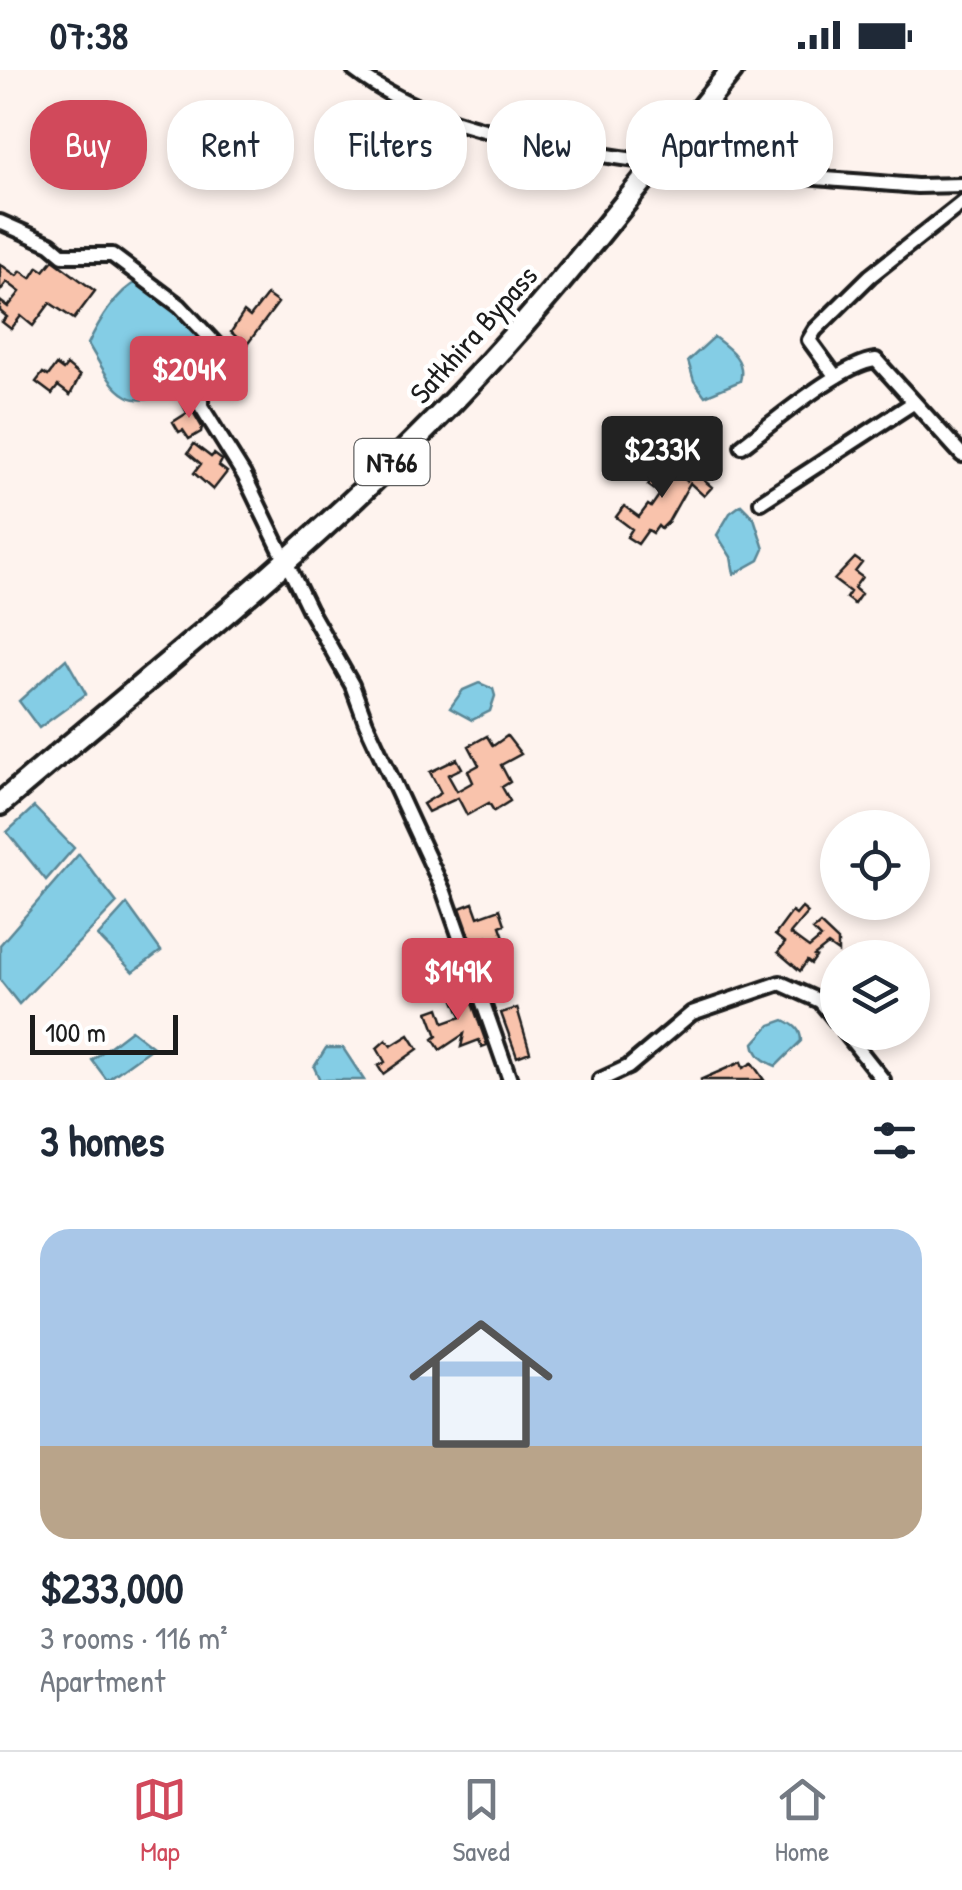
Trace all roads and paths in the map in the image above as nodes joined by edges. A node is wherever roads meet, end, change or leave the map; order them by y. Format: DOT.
graph roads {
  1 [pos="354,70"];
  2 [pos="732,70"];
  3 [pos="707,100"];
  4 [pos="626,159"];
  5 [pos="833,179"];
  6 [pos="962,185"];
  7 [pos="634,190"];
  8 [pos="962,203"];
  9 [pos="0,222"];
  10 [pos="836,377"];
  11 [pos="913,402"];
  12 [pos="742,446"];
  13 [pos="962,454"];
  14 [pos="762,502"];
  15 [pos="286,561"];
  16 [pos="0,804"];
  17 [pos="820,1001"];
  18 [pos="860,1050"];
  19 [pos="510,1080"];
  20 [pos="600,1080"];
  21 [pos="884,1080"];
  1 -- 4 [label="street"];
  2 -- 3 [label="highway, Satkhira Bypass / N766"];
  5 -- 6 [label="street"];
  7 -- 15 [label="highway, Satkhira Bypass / N766"];
  8 -- 10 [label="street"];
  9 -- 15 [label="street"];
  10 -- 11 [label="street"];
  10 -- 12 [label="street"];
  11 -- 13 [label="street"];
  11 -- 14 [label="street"];
  15 -- 16 [label="highway, Satkhira Bypass / N766"];
  15 -- 19 [label="street"];
  17 -- 20 [label="street"];
  18 -- 21 [label="street"];
}
